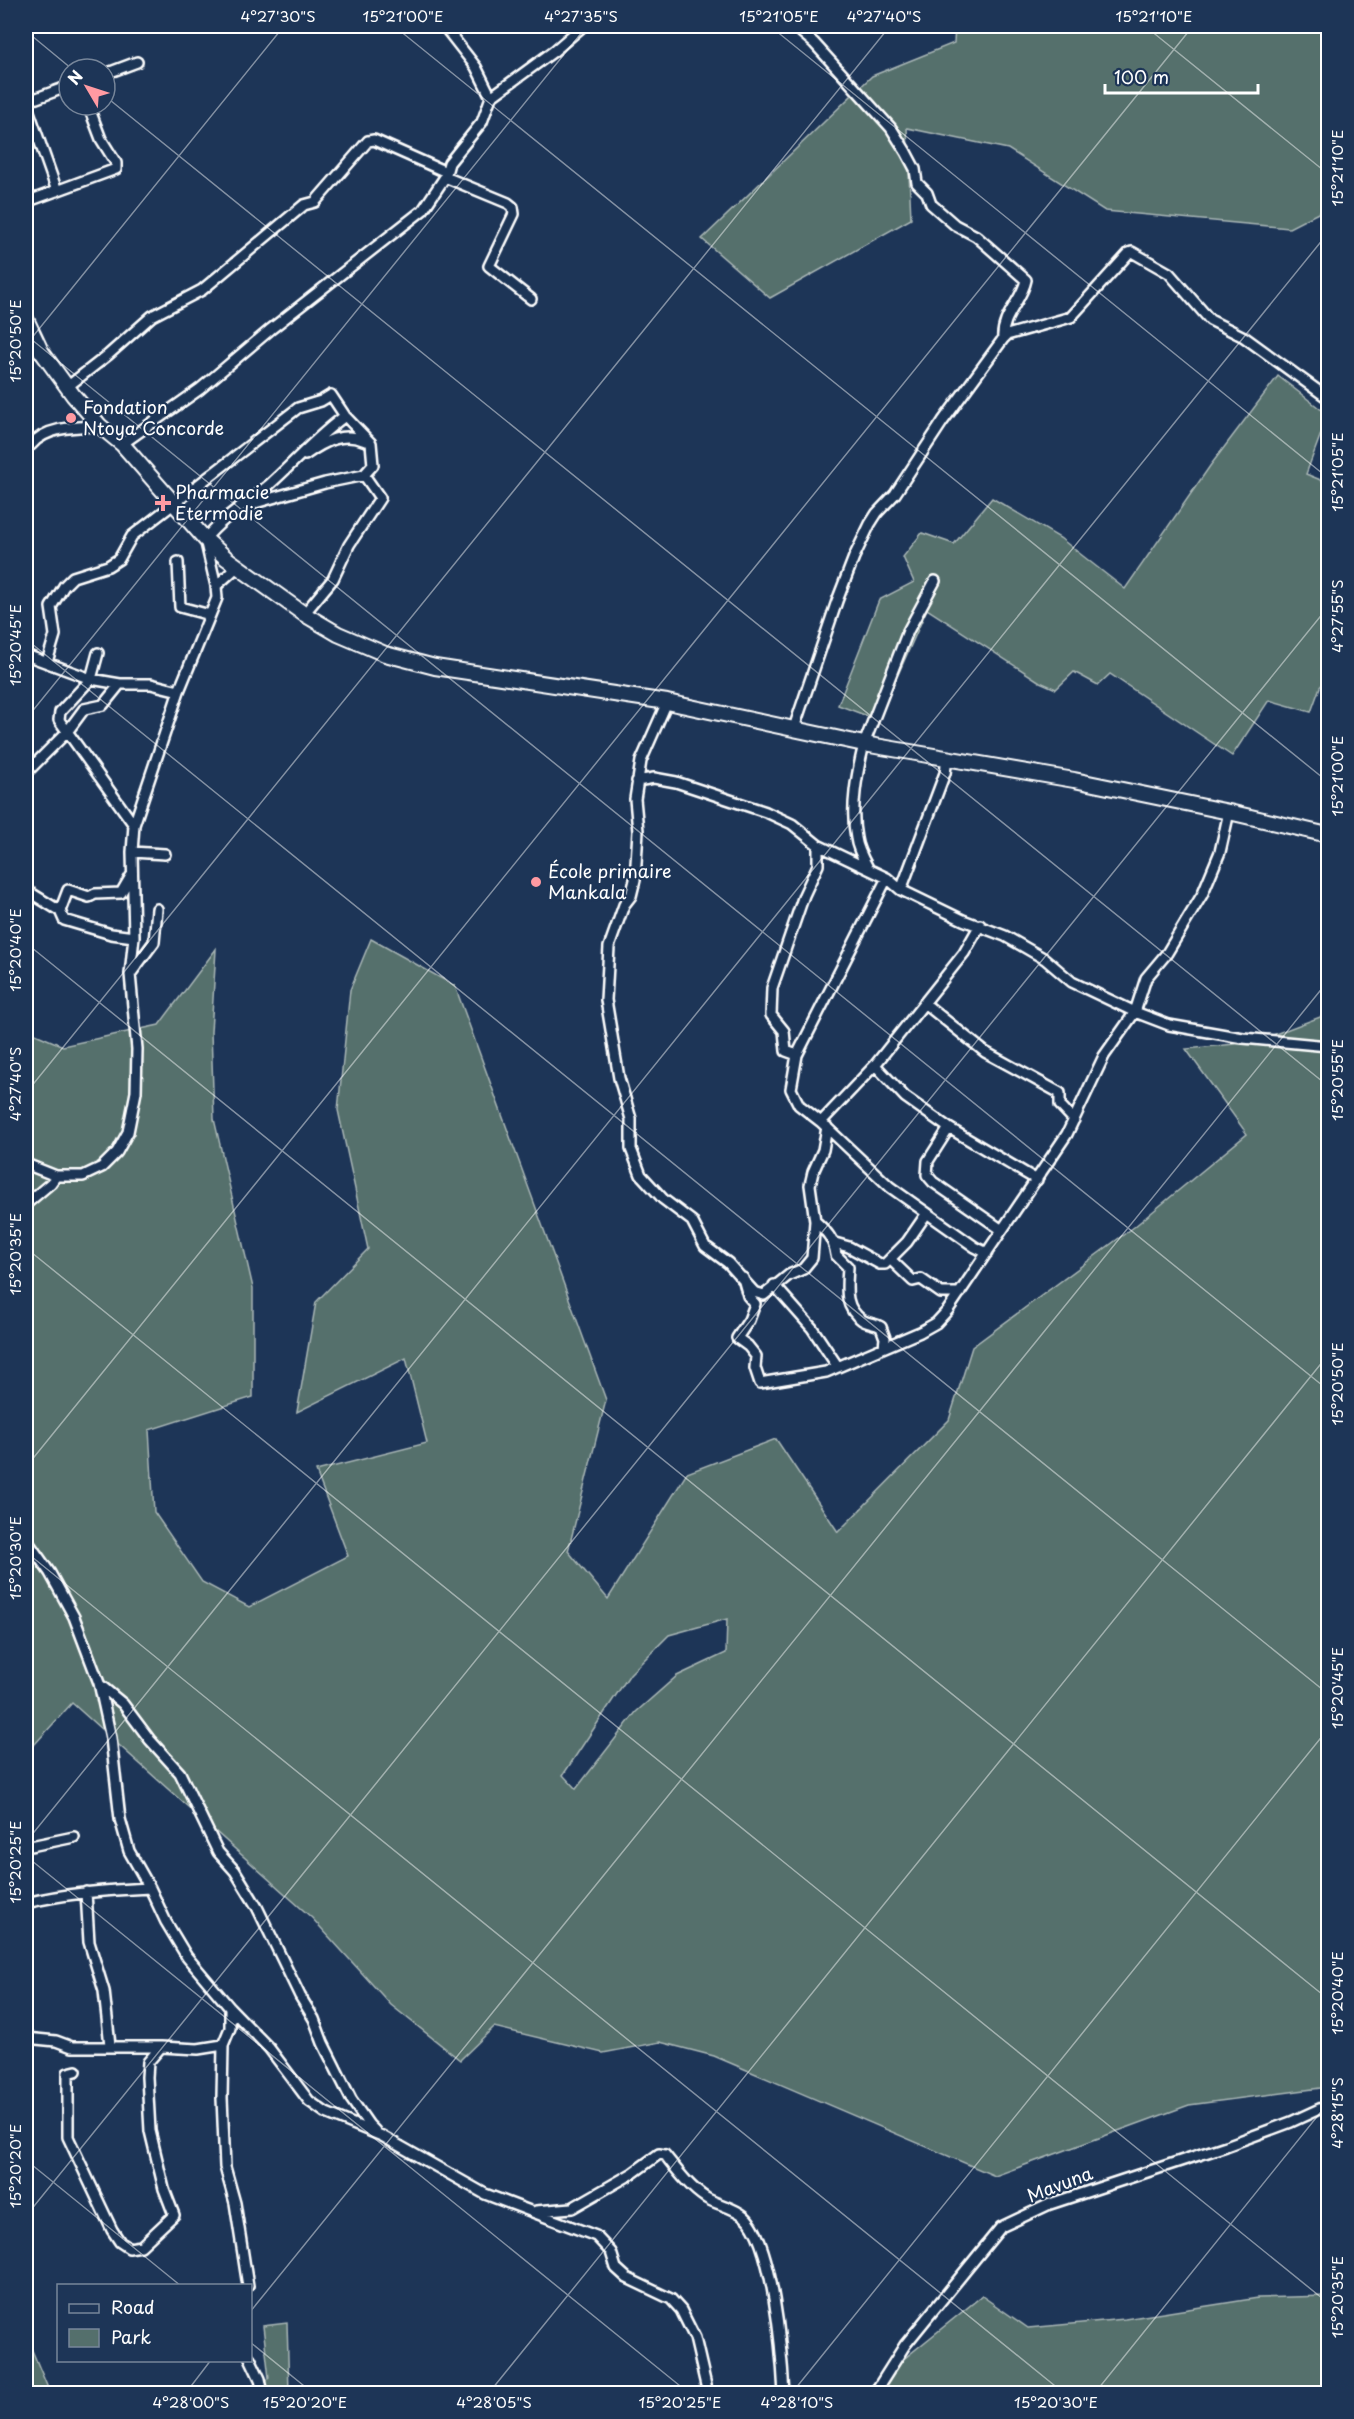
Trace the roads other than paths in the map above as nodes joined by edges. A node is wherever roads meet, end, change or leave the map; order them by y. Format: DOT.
graph roads {
  1 [pos="444,26"];
  2 [pos="583,26"];
  3 [pos="794,26"];
  4 [pos="137,62"];
  5 [pos="117,70"];
  6 [pos="57,91"];
  7 [pos="490,97"];
  8 [pos="26,103"];
  9 [pos="93,117"];
  10 [pos="446,175"];
  11 [pos="57,190"];
  12 [pos="26,202"];
  13 [pos="531,299"];
  14 [pos="26,319"];
  15 [pos="1003,339"];
  16 [pos="67,387"];
  17 [pos="1329,398"];
  18 [pos="345,416"];
  19 [pos="100,426"];
  20 [pos="371,443"];
  21 [pos="122,444"];
  22 [pos="26,446"];
  23 [pos="289,465"];
  24 [pos="364,475"];
  25 [pos="175,504"];
  26 [pos="243,506"];
  27 [pos="205,539"];
  28 [pos="178,562"];
  29 [pos="237,567"];
  30 [pos="935,581"];
  31 [pos="216,586"];
  32 [pos="303,614"];
  33 [pos="210,615"];
  34 [pos="98,653"];
  35 [pos="26,655"];
  36 [pos="47,662"];
  37 [pos="91,679"];
  38 [pos="120,684"];
  39 [pos="179,691"];
  40 [pos="667,702"];
  41 [pos="794,728"];
  42 [pos="67,732"];
  43 [pos="864,744"];
  44 [pos="947,759"];
  45 [pos="26,773"];
  46 [pos="637,781"];
  47 [pos="1229,812"];
  48 [pos="134,825"];
  49 [pos="1329,835"];
  50 [pos="818,845"];
  51 [pos="132,852"];
  52 [pos="165,854"];
  53 [pos="868,868"];
  54 [pos="133,870"];
  55 [pos="887,878"];
  56 [pos="26,890"];
  57 [pos="901,890"];
  58 [pos="157,909"];
  59 [pos="60,911"];
  60 [pos="980,925"];
  61 [pos="134,937"];
  62 [pos="130,974"];
  63 [pos="924,1003"];
  64 [pos="1135,1012"];
  65 [pos="1329,1046"];
  66 [pos="797,1055"];
  67 [pos="875,1065"];
  68 [pos="1074,1119"];
  69 [pos="824,1124"];
  70 [pos="949,1128"];
  71 [pos="26,1164"];
  72 [pos="56,1176"];
  73 [pos="1036,1180"];
  74 [pos="26,1204"];
  75 [pos="927,1213"];
  76 [pos="814,1221"];
  77 [pos="1002,1230"];
  78 [pos="835,1243"];
  79 [pos="987,1253"];
  80 [pos="890,1259"];
  81 [pos="743,1278"];
  82 [pos="774,1285"];
  83 [pos="960,1293"];
  84 [pos="884,1347"];
  85 [pos="838,1367"];
  86 [pos="26,1539"];
  87 [pos="99,1683"];
  88 [pos="74,1837"];
  89 [pos="26,1847"];
  90 [pos="150,1888"];
  91 [pos="86,1892"];
  92 [pos="26,1903"];
  93 [pos="230,2008"];
  94 [pos="26,2038"];
  95 [pos="110,2045"];
  96 [pos="223,2045"];
  97 [pos="161,2047"];
  98 [pos="76,2072"];
  99 [pos="1329,2105"];
  100 [pos="382,2136"];
  101 [pos="531,2211"];
  102 [pos="248,2284"];
  103 [pos="252,2362"];
  104 [pos="263,2394"];
  105 [pos="708,2394"];
  106 [pos="784,2394"];
  107 [pos="874,2394"];
  1 -- 7 [label="street"];
  2 -- 7 [label="street"];
  3 -- 15 [label="street"];
  4 -- 5 [label="street"];
  6 -- 8 [label="street"];
  7 -- 10 [label="street"];
  8 -- 11 [label="street"];
  9 -- 11 [label="street"];
  10 -- 13 [label="street"];
  10 -- 16 [label="street"];
  10 -- 21 [label="street"];
  11 -- 12 [label="street"];
  14 -- 16 [label="street"];
  15 -- 17 [label="street"];
  15 -- 41 [label="street"];
  16 -- 19 [label="street"];
  18 -- 20 [label="street"];
  18 -- 23 [label="street"];
  18 -- 25 [label="street"];
  19 -- 21 [label="street"];
  19 -- 22 [label="street"];
  20 -- 23 [label="street"];
  20 -- 24 [label="street"];
  21 -- 25 [label="street"];
  23 -- 26 [label="street"];
  24 -- 26 [label="street"];
  24 -- 32 [label="street"];
  25 -- 27 [label="street"];
  25 -- 36 [label="street"];
  26 -- 27 [label="street"];
  27 -- 29 [label="street"];
  27 -- 31 [label="street"];
  28 -- 33 [label="street"];
  29 -- 31 [label="street"];
  29 -- 32 [label="street"];
  30 -- 43 [label="street"];
  31 -- 33 [label="street"];
  32 -- 40 [label="street"];
  33 -- 39 [label="street"];
  34 -- 37 [label="street"];
  35 -- 36 [label="street"];
  36 -- 37 [label="street"];
  37 -- 38 [label="street"];
  37 -- 42 [label="street"];
  38 -- 39 [label="street"];
  38 -- 42 [label="street"];
  39 -- 48 [label="street"];
  40 -- 41 [label="street"];
  40 -- 46 [label="street"];
  41 -- 43 [label="street"];
  42 -- 45 [label="street"];
  42 -- 48 [label="street"];
  43 -- 44 [label="street"];
  43 -- 53 [label="street"];
  44 -- 47 [label="street"];
  44 -- 57 [label="street"];
  46 -- 50 [label="street"];
  46 -- 81 [label="street"];
  47 -- 49 [label="street"];
  47 -- 64 [label="street"];
  48 -- 51 [label="street"];
  50 -- 53 [label="street"];
  50 -- 66 [label="street"];
  51 -- 52 [label="street"];
  51 -- 54 [label="street"];
  53 -- 55 [label="street"];
  54 -- 59 [label="street"];
  54 -- 61 [label="street"];
  55 -- 57 [label="street"];
  55 -- 66 [label="street"];
  56 -- 59 [label="street"];
  57 -- 60 [label="street"];
  58 -- 62 [label="street"];
  59 -- 61 [label="street"];
  60 -- 63 [label="street"];
  60 -- 64 [label="street"];
  61 -- 62 [label="street"];
  62 -- 72 [label="street"];
  63 -- 67 [label="street"];
  63 -- 68 [label="street"];
  64 -- 65 [label="street"];
  64 -- 68 [label="street"];
  66 -- 69 [label="street"];
  67 -- 69 [label="street"];
  67 -- 70 [label="street"];
  68 -- 73 [label="street"];
  69 -- 75 [label="street"];
  69 -- 76 [label="street"];
  70 -- 73 [label="street"];
  70 -- 77 [label="street"];
  71 -- 72 [label="street"];
  72 -- 74 [label="street"];
  73 -- 77 [label="street"];
  75 -- 79 [label="street"];
  75 -- 80 [label="street"];
  76 -- 78 [label="street"];
  76 -- 82 [label="street"];
  77 -- 79 [label="street"];
  78 -- 80 [label="street"];
  78 -- 84 [label="street"];
  79 -- 83 [label="street"];
  80 -- 83 [label="street"];
  81 -- 82 [label="street"];
  81 -- 85 [label="street"];
  82 -- 85 [label="street"];
  83 -- 84 [label="street"];
  84 -- 85 [label="street"];
  86 -- 87 [label="street"];
  87 -- 90 [label="street"];
  87 -- 100 [label="street"];
  88 -- 89 [label="street"];
  90 -- 91 [label="street"];
  90 -- 93 [label="street"];
  91 -- 92 [label="street"];
  91 -- 95 [label="street"];
  93 -- 96 [label="street"];
  93 -- 100 [label="street"];
  94 -- 95 [label="street"];
  95 -- 97 [label="street"];
  96 -- 97 [label="street"];
  96 -- 102 [label="street"];
  97 -- 98 [label="street"];
  99 -- 107 [label="street, Mavuna"];
  100 -- 101 [label="street"];
  101 -- 105 [label="street"];
  101 -- 106 [label="street"];
  103 -- 104 [label="street"];
}
